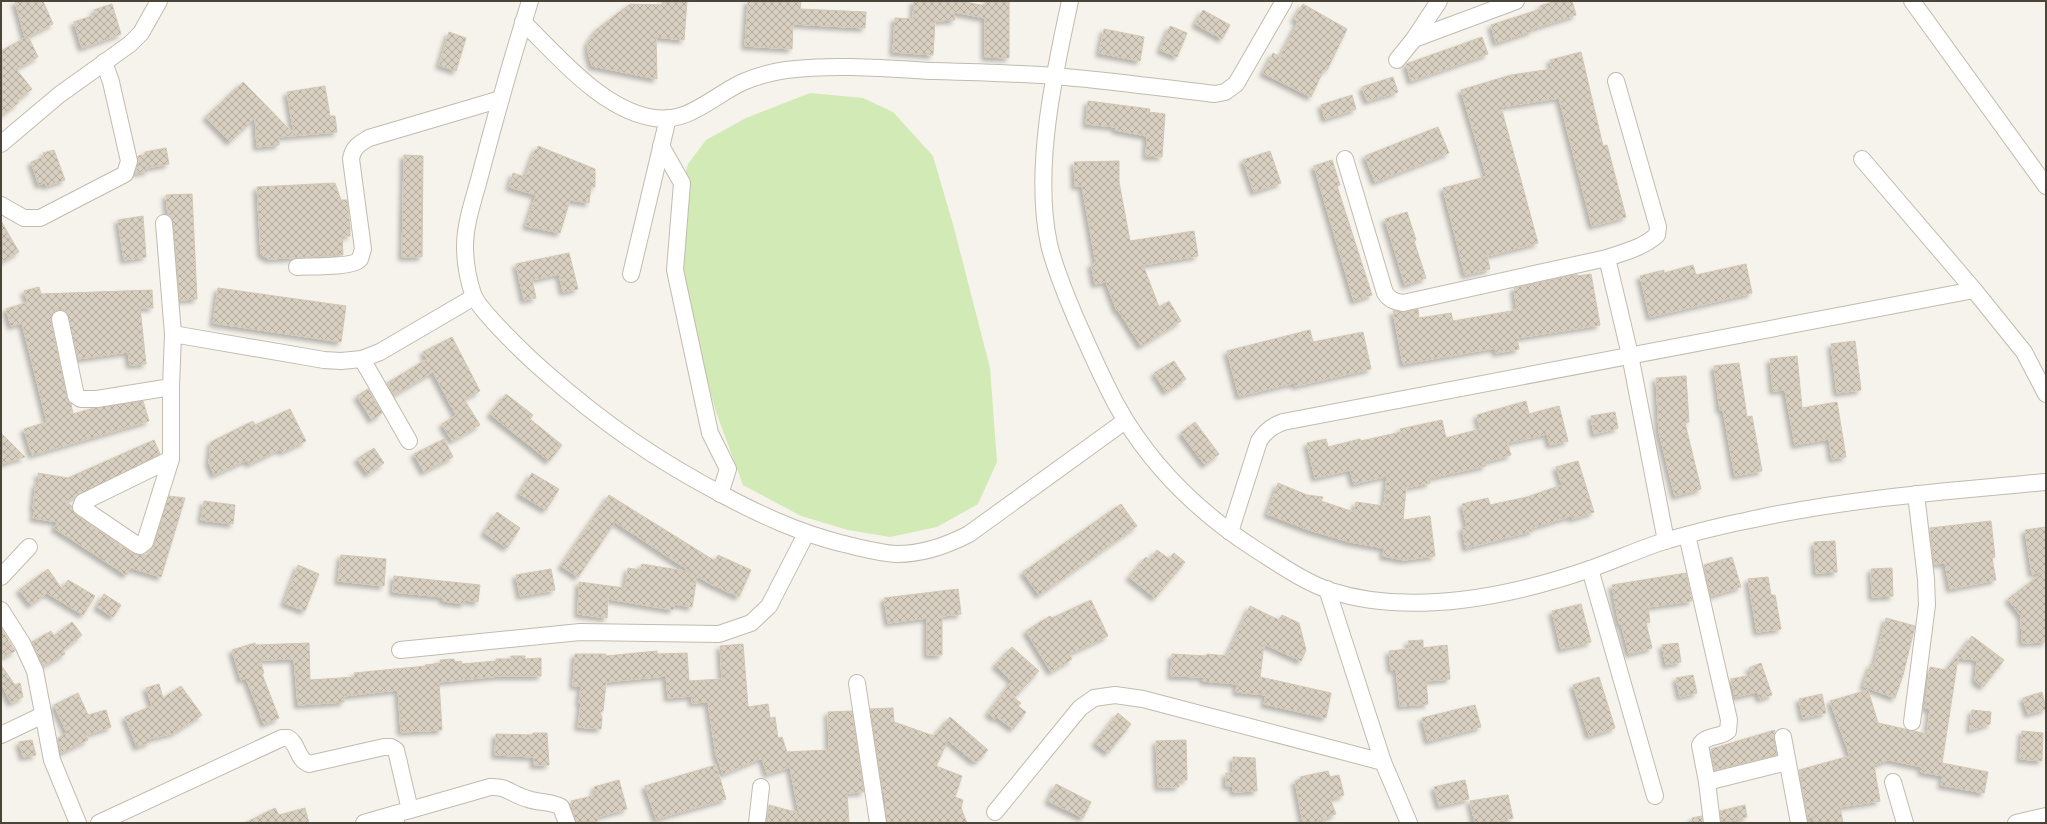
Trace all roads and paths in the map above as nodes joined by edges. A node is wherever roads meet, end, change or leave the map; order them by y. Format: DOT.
graph roads {
  1 [pos="159,1"];
  2 [pos="530,1"];
  3 [pos="1070,1"];
  4 [pos="1284,1"];
  5 [pos="1439,1"];
  6 [pos="1516,1"];
  7 [pos="1912,1"];
  8 [pos="523,22"];
  9 [pos="1414,39"];
  10 [pos="1397,60"];
  11 [pos="104,62"];
  12 [pos="1053,76"];
  13 [pos="1616,81"];
  14 [pos="501,99"];
  15 [pos="668,118"];
  16 [pos="1,144"];
  17 [pos="661,146"];
  18 [pos="1345,159"];
  19 [pos="1862,159"];
  20 [pos="2046,186"];
  21 [pos="1,205"];
  22 [pos="164,223"];
  23 [pos="1607,258"];
  24 [pos="297,267"];
  25 [pos="631,274"];
  26 [pos="1974,290"];
  27 [pos="474,297"];
  28 [pos="60,318"];
  29 [pos="173,334"];
  30 [pos="1630,355"];
  31 [pos="362,359"];
  32 [pos="171,387"];
  33 [pos="2046,394"];
  34 [pos="1125,421"];
  35 [pos="408,441"];
  36 [pos="171,459"];
  37 [pos="2046,482"];
  38 [pos="720,494"];
  39 [pos="1916,494"];
  40 [pos="1230,532"];
  41 [pos="806,534"];
  42 [pos="1687,535"];
  43 [pos="1666,541"];
  44 [pos="29,547"];
  45 [pos="1590,569"];
  46 [pos="1,577"];
  47 [pos="1327,589"];
  48 [pos="1,610"];
  49 [pos="400,650"];
  50 [pos="857,683"];
  51 [pos="43,715"];
  52 [pos="1912,722"];
  53 [pos="1,735"];
  54 [pos="1783,737"];
  55 [pos="1383,762"];
  56 [pos="1787,762"];
  57 [pos="1707,782"];
  58 [pos="1893,782"];
  59 [pos="761,787"];
  60 [pos="1656,796"];
  61 [pos="995,812"];
  62 [pos="400,816"];
  63 [pos="2046,816"];
  64 [pos="78,823"];
  65 [pos="99,823"];
  66 [pos="364,823"];
  67 [pos="567,823"];
  68 [pos="757,823"];
  69 [pos="878,823"];
  70 [pos="1408,823"];
  71 [pos="1712,823"];
  72 [pos="1799,823"];
  73 [pos="1905,823"];
  74 [pos="2016,823"];
  1 -- 11 [label="street"];
  2 -- 8 [label="street"];
  3 -- 12 [label="street"];
  4 -- 12 [label="street"];
  5 -- 9 [label="street"];
  6 -- 9 [label="street"];
  7 -- 20 [label="street"];
  8 -- 14 [label="street"];
  8 -- 15 [label="street"];
  9 -- 10 [label="street"];
  11 -- 16 [label="street"];
  11 -- 21 [label="street"];
  12 -- 15 [label="street"];
  12 -- 34 [label="street"];
  13 -- 23 [label="street"];
  14 -- 24 [label="street"];
  14 -- 27 [label="street"];
  15 -- 17 [label="street"];
  17 -- 25 [label="street"];
  17 -- 38 [label="street"];
  18 -- 23 [label="street"];
  19 -- 26 [label="street"];
  22 -- 29 [label="street"];
  23 -- 30 [label="street"];
  26 -- 30 [label="street"];
  26 -- 33 [label="street"];
  27 -- 31 [label="street"];
  27 -- 38 [label="street"];
  28 -- 32 [label="street"];
  29 -- 31 [label="street"];
  29 -- 32 [label="street"];
  30 -- 40 [label="street"];
  30 -- 43 [label="street"];
  31 -- 35 [label="street"];
  32 -- 36 [label="street"];
  34 -- 40 [label="street"];
  34 -- 41 [label="street"];
  36 -- 36 [label="street"];
  37 -- 39 [label="street"];
  38 -- 41 [label="street"];
  39 -- 42 [label="street"];
  39 -- 52 [label="street"];
  40 -- 47 [label="street"];
  41 -- 49 [label="street"];
  42 -- 43 [label="street"];
  42 -- 57 [label="street"];
  43 -- 45 [label="street"];
  44 -- 46 [label="street"];
  45 -- 47 [label="street"];
  45 -- 60 [label="street"];
  47 -- 55 [label="street"];
  48 -- 51 [label="street"];
  50 -- 69 [label="street"];
  51 -- 53 [label="street"];
  51 -- 64 [label="street"];
  54 -- 56 [label="street"];
  55 -- 61 [label="street"];
  55 -- 70 [label="street"];
  56 -- 57 [label="street"];
  56 -- 72 [label="street"];
  57 -- 71 [label="street"];
  58 -- 73 [label="street"];
  59 -- 68 [label="street"];
  62 -- 65 [label="street"];
  62 -- 66 [label="street"];
  62 -- 67 [label="street"];
  63 -- 74 [label="street"];
}
